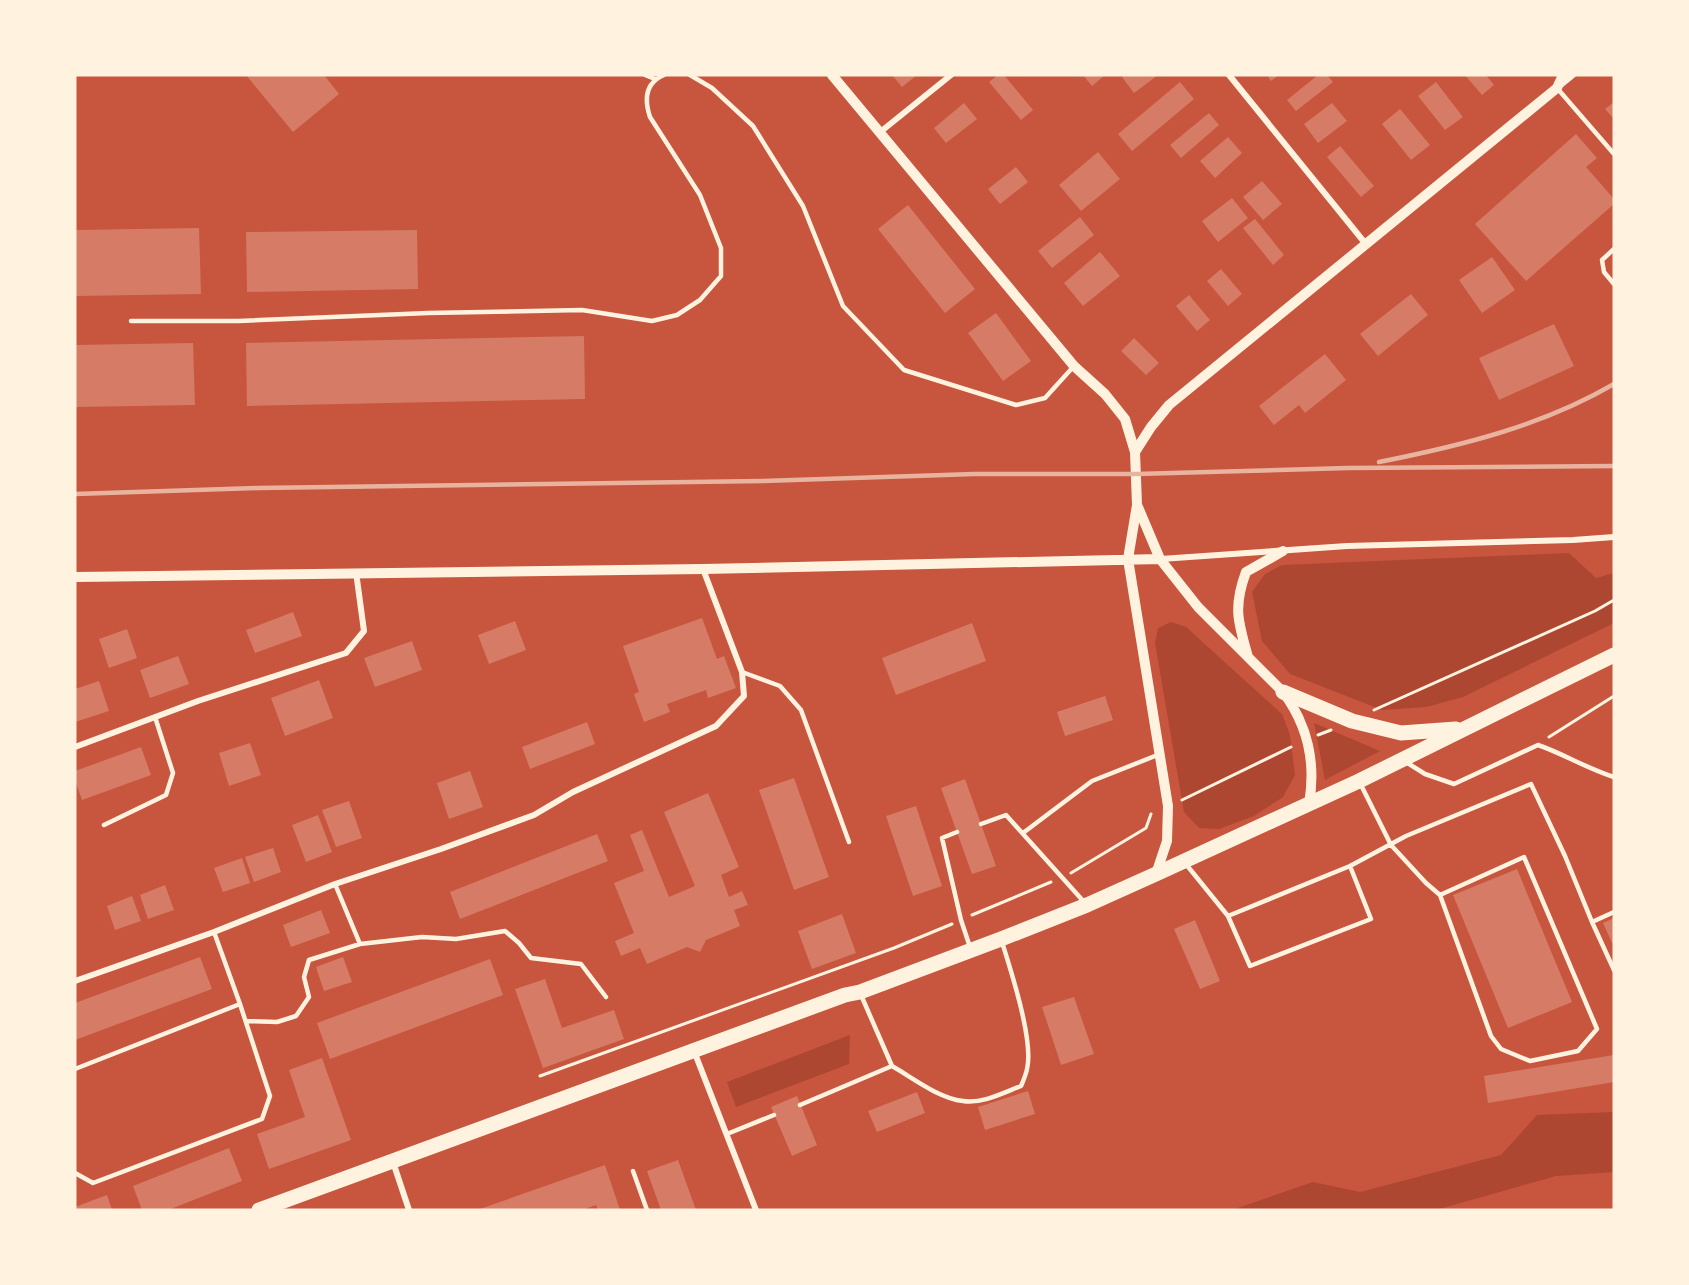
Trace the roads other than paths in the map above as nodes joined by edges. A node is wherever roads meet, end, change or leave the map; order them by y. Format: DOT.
graph roads {
  1 [pos="645,75"];
  2 [pos="664,75"];
  3 [pos="690,75"];
  4 [pos="832,75"];
  5 [pos="951,75"];
  6 [pos="1229,75"];
  7 [pos="1563,75"];
  8 [pos="1573,75"];
  9 [pos="655,79"];
  10 [pos="1557,88"];
  11 [pos="879,133"];
  12 [pos="1614,154"];
  13 [pos="1365,243"];
  14 [pos="1614,249"];
  15 [pos="1614,284"];
  16 [pos="131,321"];
  17 [pos="1074,366"];
  18 [pos="1135,452"];
  19 [pos="1137,505"];
  20 [pos="1614,537"];
  21 [pos="1283,551"];
  22 [pos="1128,559"];
  23 [pos="1160,559"];
  24 [pos="703,569"];
  25 [pos="356,572"];
  26 [pos="75,577"];
  27 [pos="1614,650"];
  28 [pos="1614,655"];
  29 [pos="1249,660"];
  30 [pos="742,672"];
  31 [pos="1283,692"];
  32 [pos="155,717"];
  33 [pos="1464,729"];
  34 [pos="75,747"];
  35 [pos="1160,754"];
  36 [pos="1402,759"];
  37 [pos="1614,777"];
  38 [pos="1359,781"];
  39 [pos="1309,804"];
  40 [pos="981,824"];
  41 [pos="104,825"];
  42 [pos="957,832"];
  43 [pos="1023,833"];
  44 [pos="849,842"];
  45 [pos="1391,845"];
  46 [pos="1184,861"];
  47 [pos="1350,866"];
  48 [pos="1156,874"];
  49 [pos="335,884"];
  50 [pos="1440,895"];
  51 [pos="1087,905"];
  52 [pos="1614,912"];
  53 [pos="1228,916"];
  54 [pos="1592,922"];
  55 [pos="214,932"];
  56 [pos="1001,939"];
  57 [pos="360,944"];
  58 [pos="970,949"];
  59 [pos="1614,970"];
  60 [pos="75,981"];
  61 [pos="860,992"];
  62 [pos="606,997"];
  63 [pos="240,1004"];
  64 [pos="247,1021"];
  65 [pos="694,1051"];
  66 [pos="892,1066"];
  67 [pos="75,1069"];
  68 [pos="800,1105"];
  69 [pos="774,1115"];
  70 [pos="727,1134"];
  71 [pos="392,1162"];
  72 [pos="633,1171"];
  73 [pos="75,1173"];
  74 [pos="259,1210"];
  75 [pos="409,1210"];
  76 [pos="647,1210"];
  77 [pos="756,1210"];
  1 -- 9 [label="lane"];
  2 -- 9 [label="lane"];
  3 -- 17 [label="lane"];
  4 -- 11 [label="street"];
  5 -- 11 [label="street"];
  6 -- 13 [label="street"];
  7 -- 10 [label="street"];
  8 -- 10 [label="street"];
  9 -- 16 [label="lane"];
  10 -- 12 [label="lane"];
  10 -- 13 [label="street"];
  11 -- 17 [label="street"];
  13 -- 18 [label="street"];
  14 -- 15 [label="lane"];
  17 -- 18 [label="street"];
  18 -- 19 [label="street"];
  19 -- 22 [label="street"];
  19 -- 23 [label="street"];
  20 -- 21 [label="street"];
  21 -- 23 [label="street"];
  21 -- 29 [label="street"];
  22 -- 23 [label="street"];
  22 -- 24 [label="street"];
  22 -- 35 [label="street"];
  23 -- 29 [label="street"];
  24 -- 25 [label="street"];
  24 -- 30 [label="street"];
  25 -- 26 [label="street"];
  25 -- 32 [label="street"];
  27 -- 33 [label="main road"];
  28 -- 33 [label="main road"];
  29 -- 31 [label="street"];
  30 -- 44 [label="lane"];
  30 -- 49 [label="street"];
  31 -- 33 [label="main road"];
  31 -- 39 [label="street"];
  32 -- 34 [label="street"];
  32 -- 41 [label="lane"];
  33 -- 36 [label="main road"];
  35 -- 43 [label="lane"];
  35 -- 48 [label="street"];
  36 -- 37 [label="lane"];
  36 -- 38 [label="main road"];
  38 -- 39 [label="main road"];
  38 -- 45 [label="lane"];
  39 -- 46 [label="main road"];
  40 -- 43 [label="lane"];
  42 -- 58 [label="lane"];
  43 -- 51 [label="lane"];
  45 -- 47 [label="lane"];
  45 -- 50 [label="lane"];
  45 -- 54 [label="lane"];
  46 -- 48 [label="main road"];
  46 -- 53 [label="lane"];
  47 -- 53 [label="lane"];
  47 -- 53 [label="lane"];
  48 -- 51 [label="main road"];
  49 -- 55 [label="street"];
  49 -- 57 [label="lane"];
  50 -- 50 [label="lane"];
  51 -- 56 [label="main road"];
  52 -- 54 [label="lane"];
  54 -- 59 [label="lane"];
  55 -- 60 [label="street"];
  55 -- 63 [label="lane"];
  56 -- 58 [label="main road"];
  56 -- 66 [label="lane"];
  57 -- 62 [label="lane"];
  57 -- 64 [label="lane"];
  58 -- 61 [label="main road"];
  61 -- 65 [label="main road"];
  61 -- 66 [label="lane"];
  63 -- 64 [label="lane"];
  63 -- 67 [label="lane"];
  64 -- 73 [label="lane"];
  65 -- 70 [label="street"];
  65 -- 71 [label="main road"];
  66 -- 68 [label="lane"];
  69 -- 70 [label="lane"];
  70 -- 77 [label="street"];
  71 -- 74 [label="main road"];
  71 -- 75 [label="street"];
  72 -- 76 [label="lane"];
}
